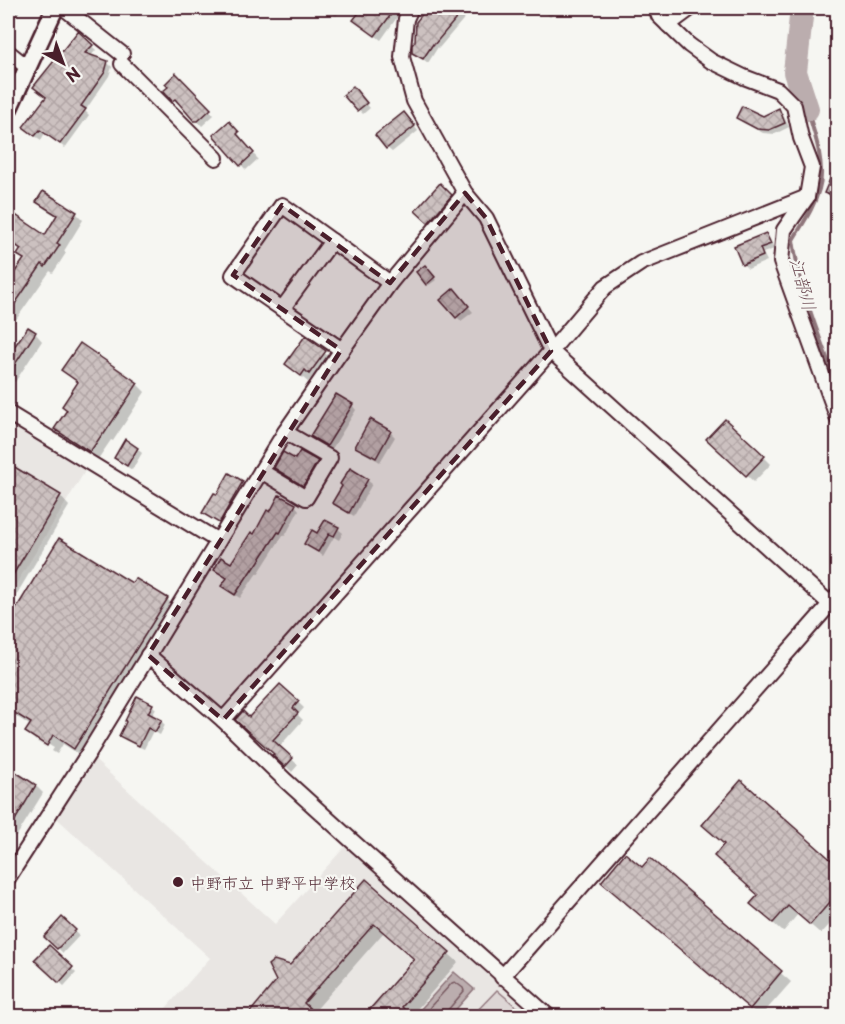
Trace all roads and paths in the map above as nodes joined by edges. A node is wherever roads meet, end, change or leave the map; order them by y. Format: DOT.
graph roads {
  1 [pos="55,8"];
  2 [pos="64,8"];
  3 [pos="411,8"];
  4 [pos="656,8"];
  5 [pos="692,8"];
  6 [pos="668,25"];
  7 [pos="8,52"];
  8 [pos="27,67"];
  9 [pos="8,110"];
  10 [pos="216,158"];
  11 [pos="465,193"];
  12 [pos="807,197"];
  13 [pos="332,241"];
  14 [pos="390,283"];
  15 [pos="282,309"];
  16 [pos="342,350"];
  17 [pos="551,351"];
  18 [pos="8,413"];
  19 [pos="837,419"];
  20 [pos="285,432"];
  21 [pos="261,471"];
  22 [pos="219,541"];
  23 [pos="834,599"];
  24 [pos="148,656"];
  25 [pos="223,720"];
  26 [pos="8,878"];
  27 [pos="502,977"];
  28 [pos="548,1017"];
  1 -- 8 [label="main road"];
  2 -- 10 [label="street"];
  3 -- 11 [label="street"];
  4 -- 6 [label="street"];
  5 -- 6 [label="street"];
  6 -- 12 [label="street"];
  7 -- 8 [label="street"];
  8 -- 9 [label="main road"];
  11 -- 14 [label="street"];
  11 -- 17 [label="street"];
  12 -- 17 [label="street"];
  12 -- 19 [label="street"];
  13 -- 14 [label="street"];
  13 -- 15 [label="street"];
  13 -- 15 [label="street"];
  14 -- 16 [label="street"];
  15 -- 16 [label="street"];
  16 -- 20 [label="street"];
  17 -- 23 [label="street"];
  17 -- 25 [label="street"];
  18 -- 22 [label="street"];
  20 -- 21 [label="street"];
  20 -- 21 [label="street"];
  21 -- 22 [label="street"];
  22 -- 24 [label="street"];
  23 -- 27 [label="street"];
  24 -- 25 [label="street"];
  24 -- 26 [label="street"];
  25 -- 27 [label="street"];
  27 -- 28 [label="street"];
}
